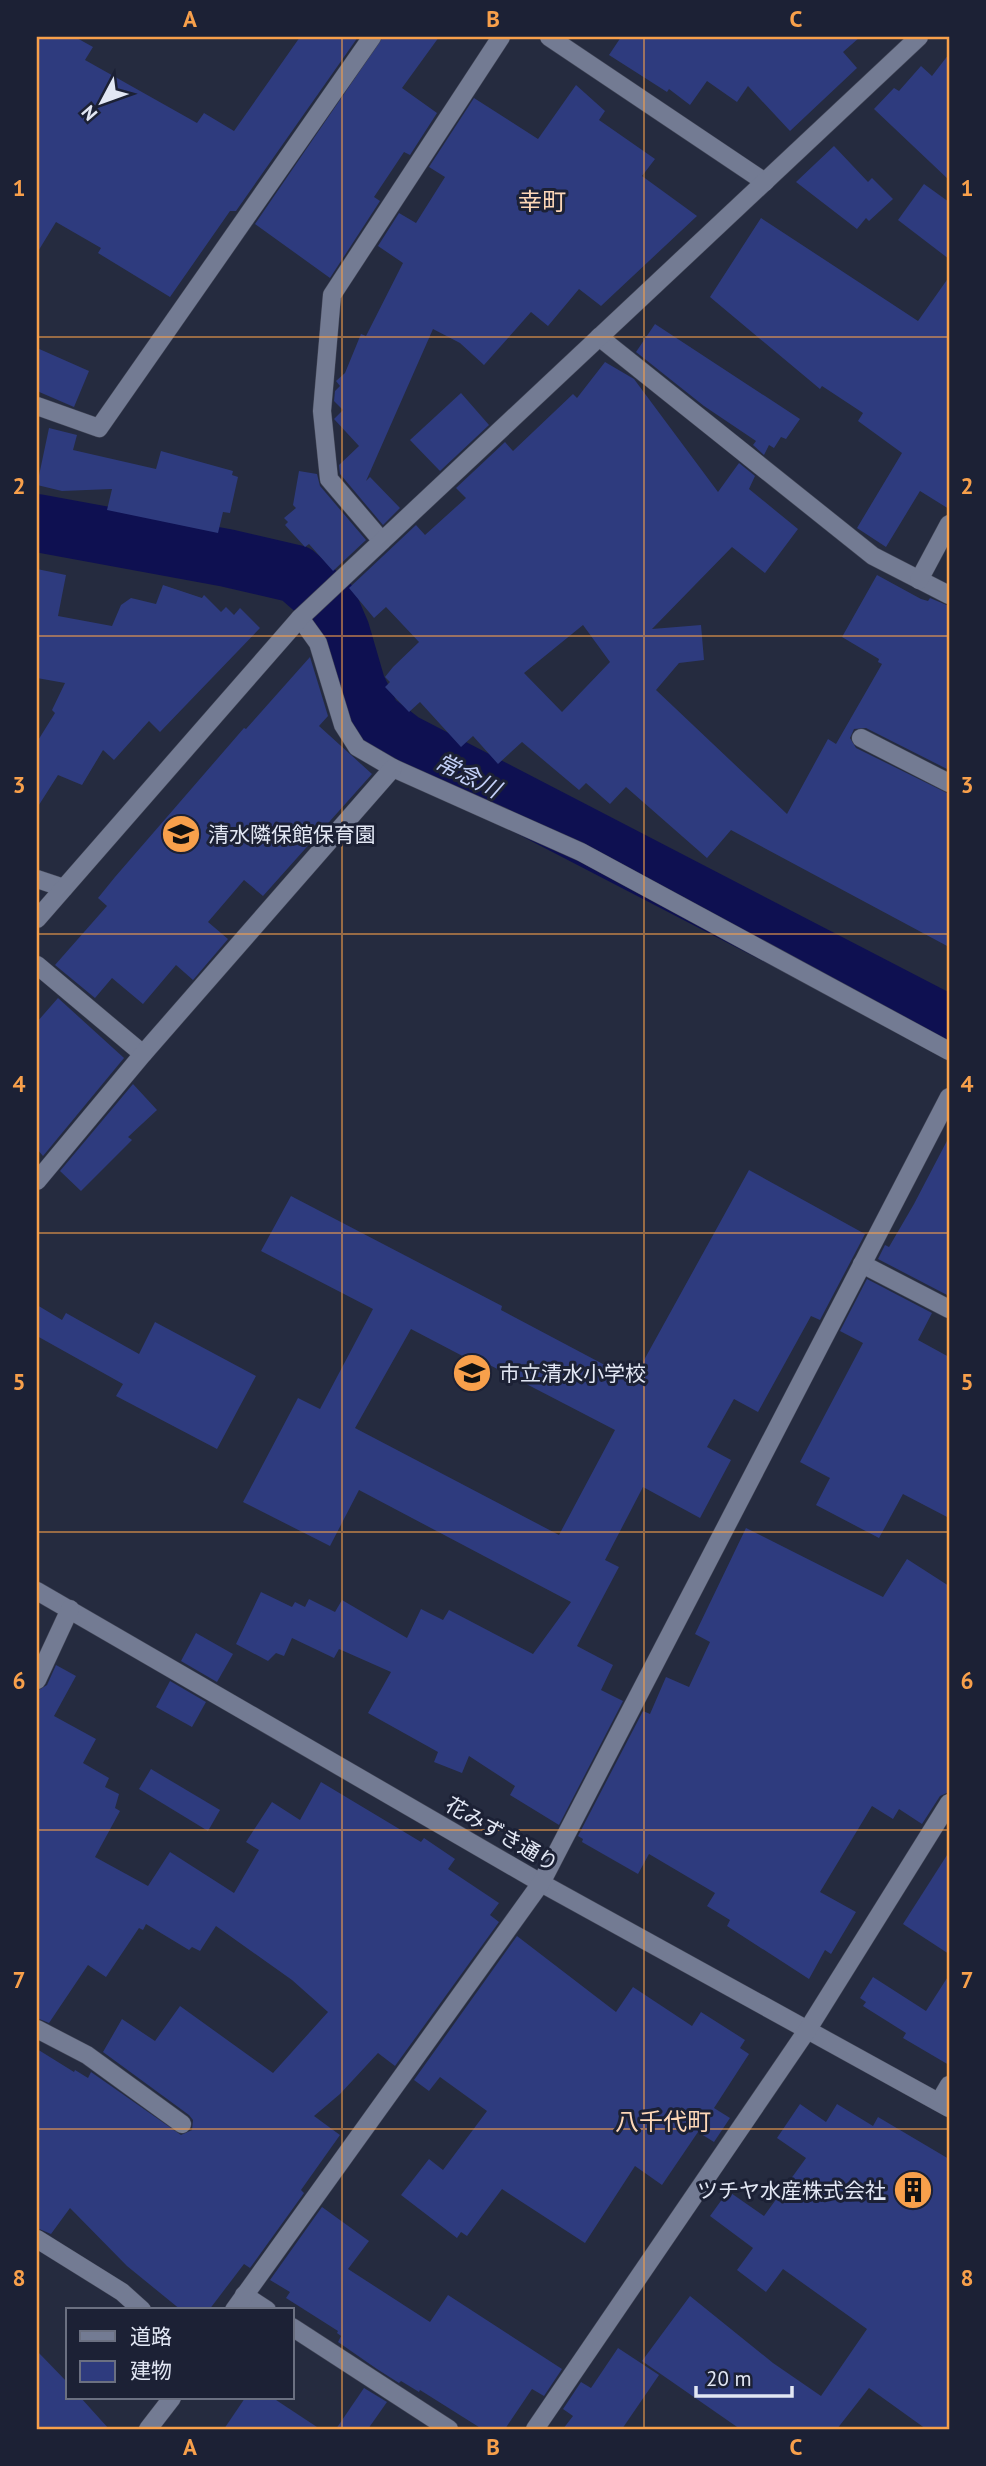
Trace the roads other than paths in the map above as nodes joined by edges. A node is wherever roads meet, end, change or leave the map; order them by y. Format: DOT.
graph roads {
  1 [pos="372,37"];
  2 [pos="501,37"];
  3 [pos="549,37"];
  4 [pos="919,37"];
  5 [pos="765,182"];
  6 [pos="599,337"];
  7 [pos="37,406"];
  8 [pos="949,524"];
  9 [pos="382,541"];
  10 [pos="919,580"];
  11 [pos="949,595"];
  12 [pos="300,618"];
  13 [pos="861,738"];
  14 [pos="393,768"];
  15 [pos="949,783"];
  16 [pos="37,879"];
  17 [pos="64,888"];
  18 [pos="37,919"];
  19 [pos="37,965"];
  20 [pos="949,1051"];
  21 [pos="143,1054"];
  22 [pos="949,1097"];
  23 [pos="37,1181"];
  24 [pos="862,1264"];
  25 [pos="949,1309"];
  26 [pos="37,1591"];
  27 [pos="70,1609"];
  28 [pos="37,1680"];
  29 [pos="949,1803"];
  30 [pos="541,1883"];
  31 [pos="37,2029"];
  32 [pos="807,2029"];
  33 [pos="949,2085"];
  34 [pos="944,2105"];
  35 [pos="182,2124"];
  36 [pos="38,2241"];
  37 [pos="239,2303"];
  38 [pos="140,2308"];
  39 [pos="259,2308"];
  40 [pos="294,2328"];
  41 [pos="170,2400"];
  42 [pos="148,2429"];
  43 [pos="449,2429"];
  44 [pos="535,2429"];
  1 -- 7 [label="street"];
  2 -- 9 [label="street"];
  3 -- 5 [label="street"];
  4 -- 5 [label="street"];
  5 -- 6 [label="street"];
  6 -- 9 [label="street"];
  6 -- 10 [label="street"];
  8 -- 10 [label="street"];
  9 -- 12 [label="street"];
  10 -- 11 [label="street"];
  12 -- 14 [label="street"];
  12 -- 17 [label="street"];
  13 -- 15 [label="street"];
  14 -- 20 [label="street"];
  14 -- 21 [label="street"];
  16 -- 17 [label="street"];
  17 -- 18 [label="street"];
  19 -- 21 [label="street"];
  21 -- 23 [label="street"];
  22 -- 24 [label="street"];
  24 -- 25 [label="street"];
  24 -- 30 [label="street"];
  26 -- 27 [label="street, 花みずき通り"];
  27 -- 28 [label="street"];
  27 -- 30 [label="street, 花みずき通り"];
  29 -- 32 [label="street"];
  30 -- 32 [label="street, 花みずき通り"];
  30 -- 37 [label="street"];
  31 -- 35 [label="street"];
  32 -- 34 [label="street, 花みずき通り"];
  32 -- 44 [label="street"];
  33 -- 34 [label="street"];
  36 -- 38 [label="street"];
  37 -- 39 [label="street"];
  40 -- 43 [label="street"];
  41 -- 42 [label="street"];
}
